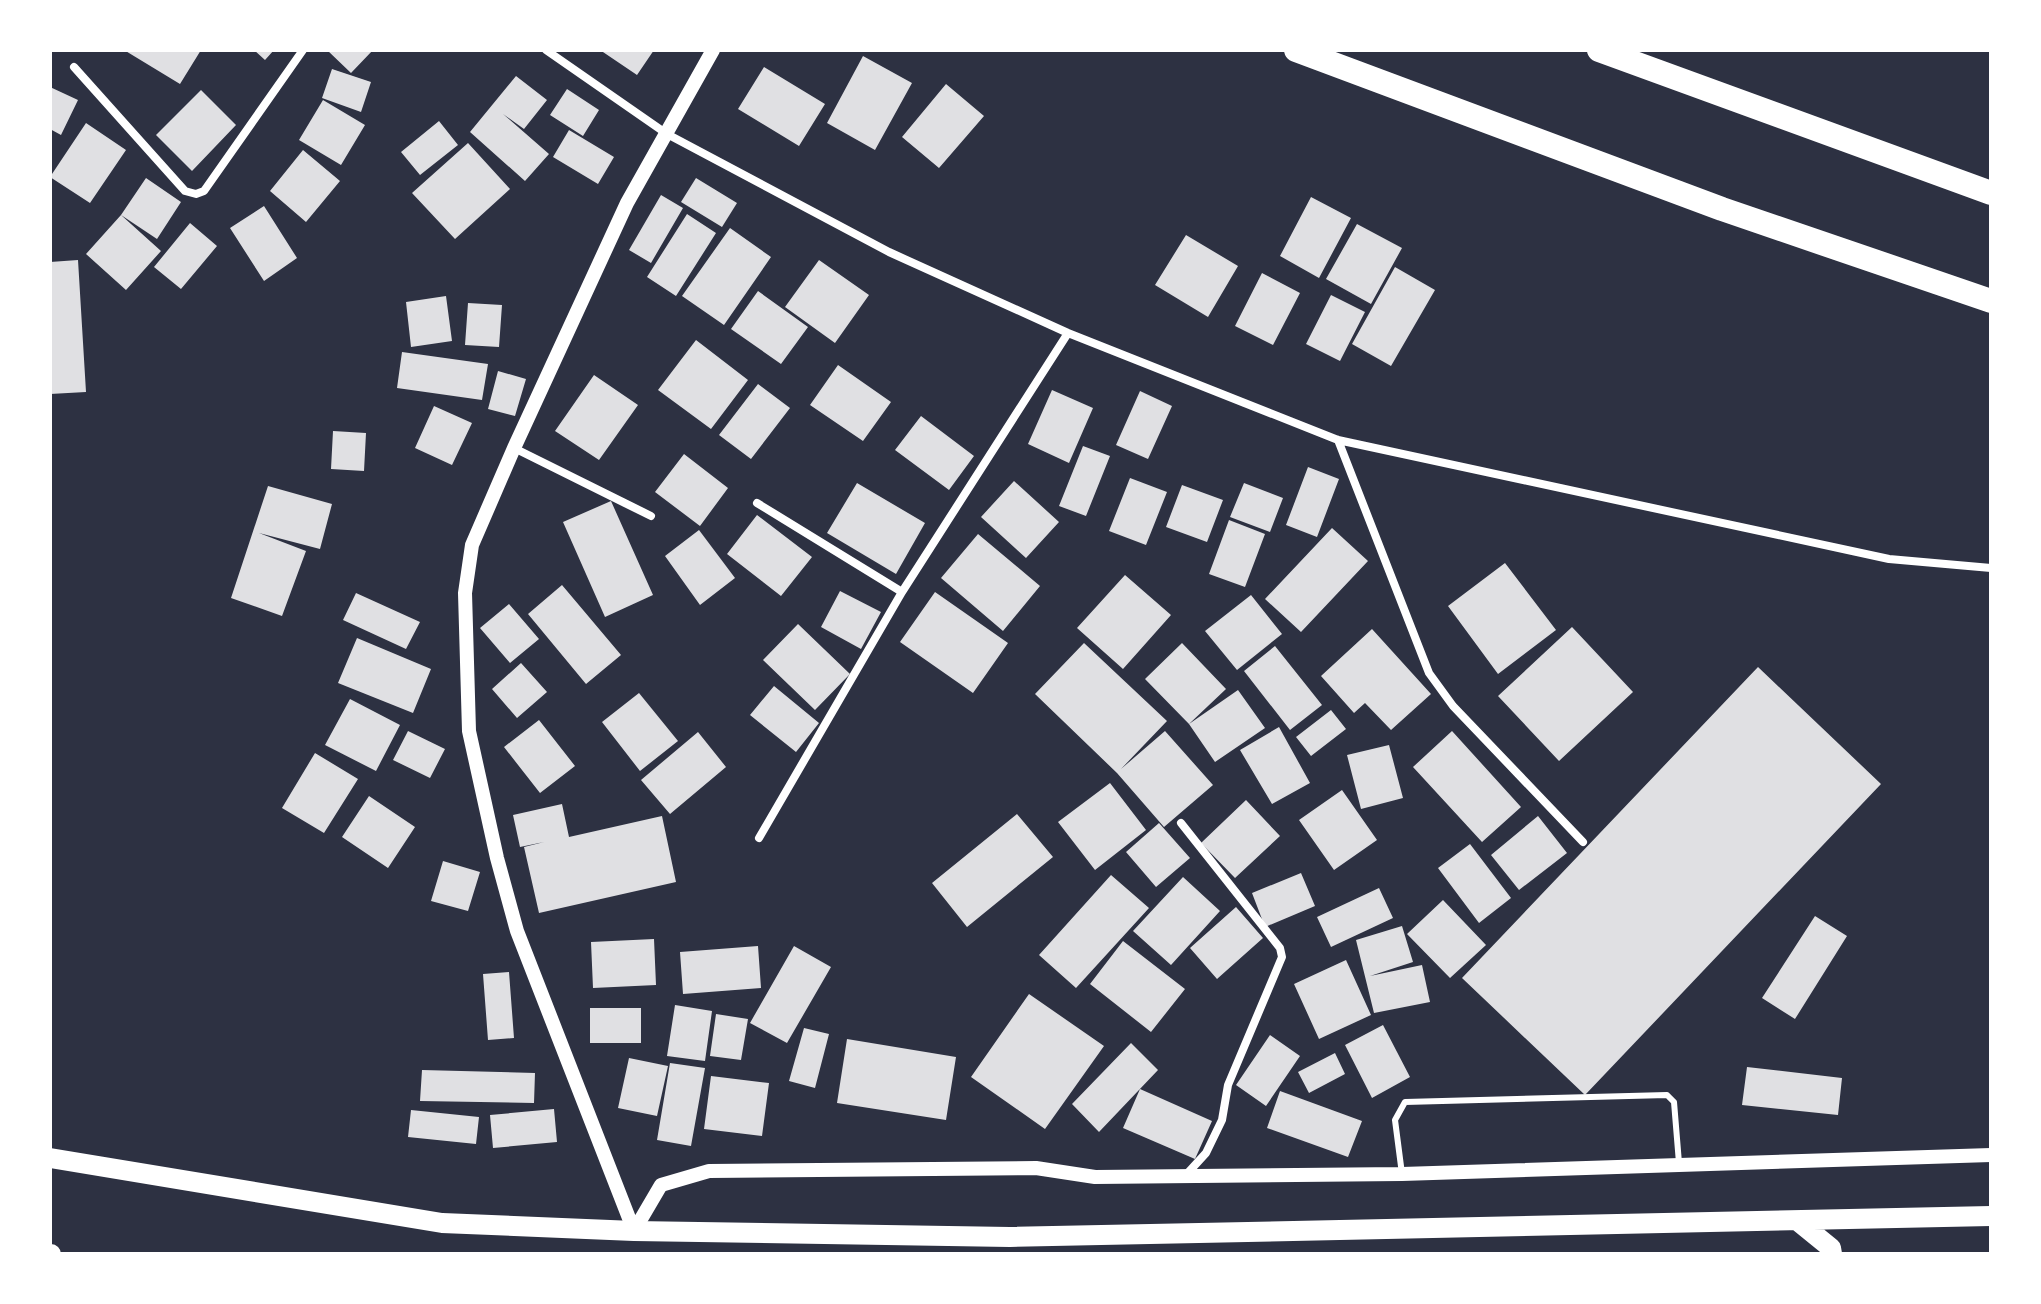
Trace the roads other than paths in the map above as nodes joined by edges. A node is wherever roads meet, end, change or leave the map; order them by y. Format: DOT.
graph roads {
  1 [pos="303,50"];
  2 [pos="546,50"];
  3 [pos="713,50"];
  4 [pos="1296,50"];
  5 [pos="1599,50"];
  6 [pos="74,67"];
  7 [pos="667,134"];
  8 [pos="1991,193"];
  9 [pos="1991,301"];
  10 [pos="1068,333"];
  11 [pos="1338,440"];
  12 [pos="514,448"];
  13 [pos="757,503"];
  14 [pos="651,516"];
  15 [pos="1991,568"];
  16 [pos="902,592"];
  17 [pos="1181,823"];
  18 [pos="759,838"];
  19 [pos="1583,842"];
  20 [pos="1991,1155"];
  21 [pos="50,1158"];
  22 [pos="1679,1163"];
  23 [pos="1402,1174"];
  24 [pos="1185,1176"];
  25 [pos="1991,1216"];
  26 [pos="1799,1222"];
  27 [pos="634,1231"];
  28 [pos="1832,1254"];
  1 -- 6 [label="street"];
  2 -- 7 [label="street"];
  3 -- 7 [label="street"];
  4 -- 9 [label="highway"];
  5 -- 8 [label="highway"];
  7 -- 10 [label="street"];
  7 -- 12 [label="street"];
  10 -- 11 [label="street"];
  10 -- 16 [label="street"];
  11 -- 15 [label="street"];
  11 -- 19 [label="street"];
  12 -- 14 [label="street"];
  12 -- 27 [label="street"];
  13 -- 16 [label="street"];
  16 -- 18 [label="street"];
  17 -- 24 [label="street"];
  20 -- 22 [label="street"];
  21 -- 27 [label="main road"];
  22 -- 23 [label="street"];
  22 -- 23 [label="lane"];
  23 -- 24 [label="street"];
  24 -- 27 [label="street"];
  25 -- 26 [label="main road"];
  26 -- 27 [label="main road"];
  26 -- 28 [label="main road"];
}
